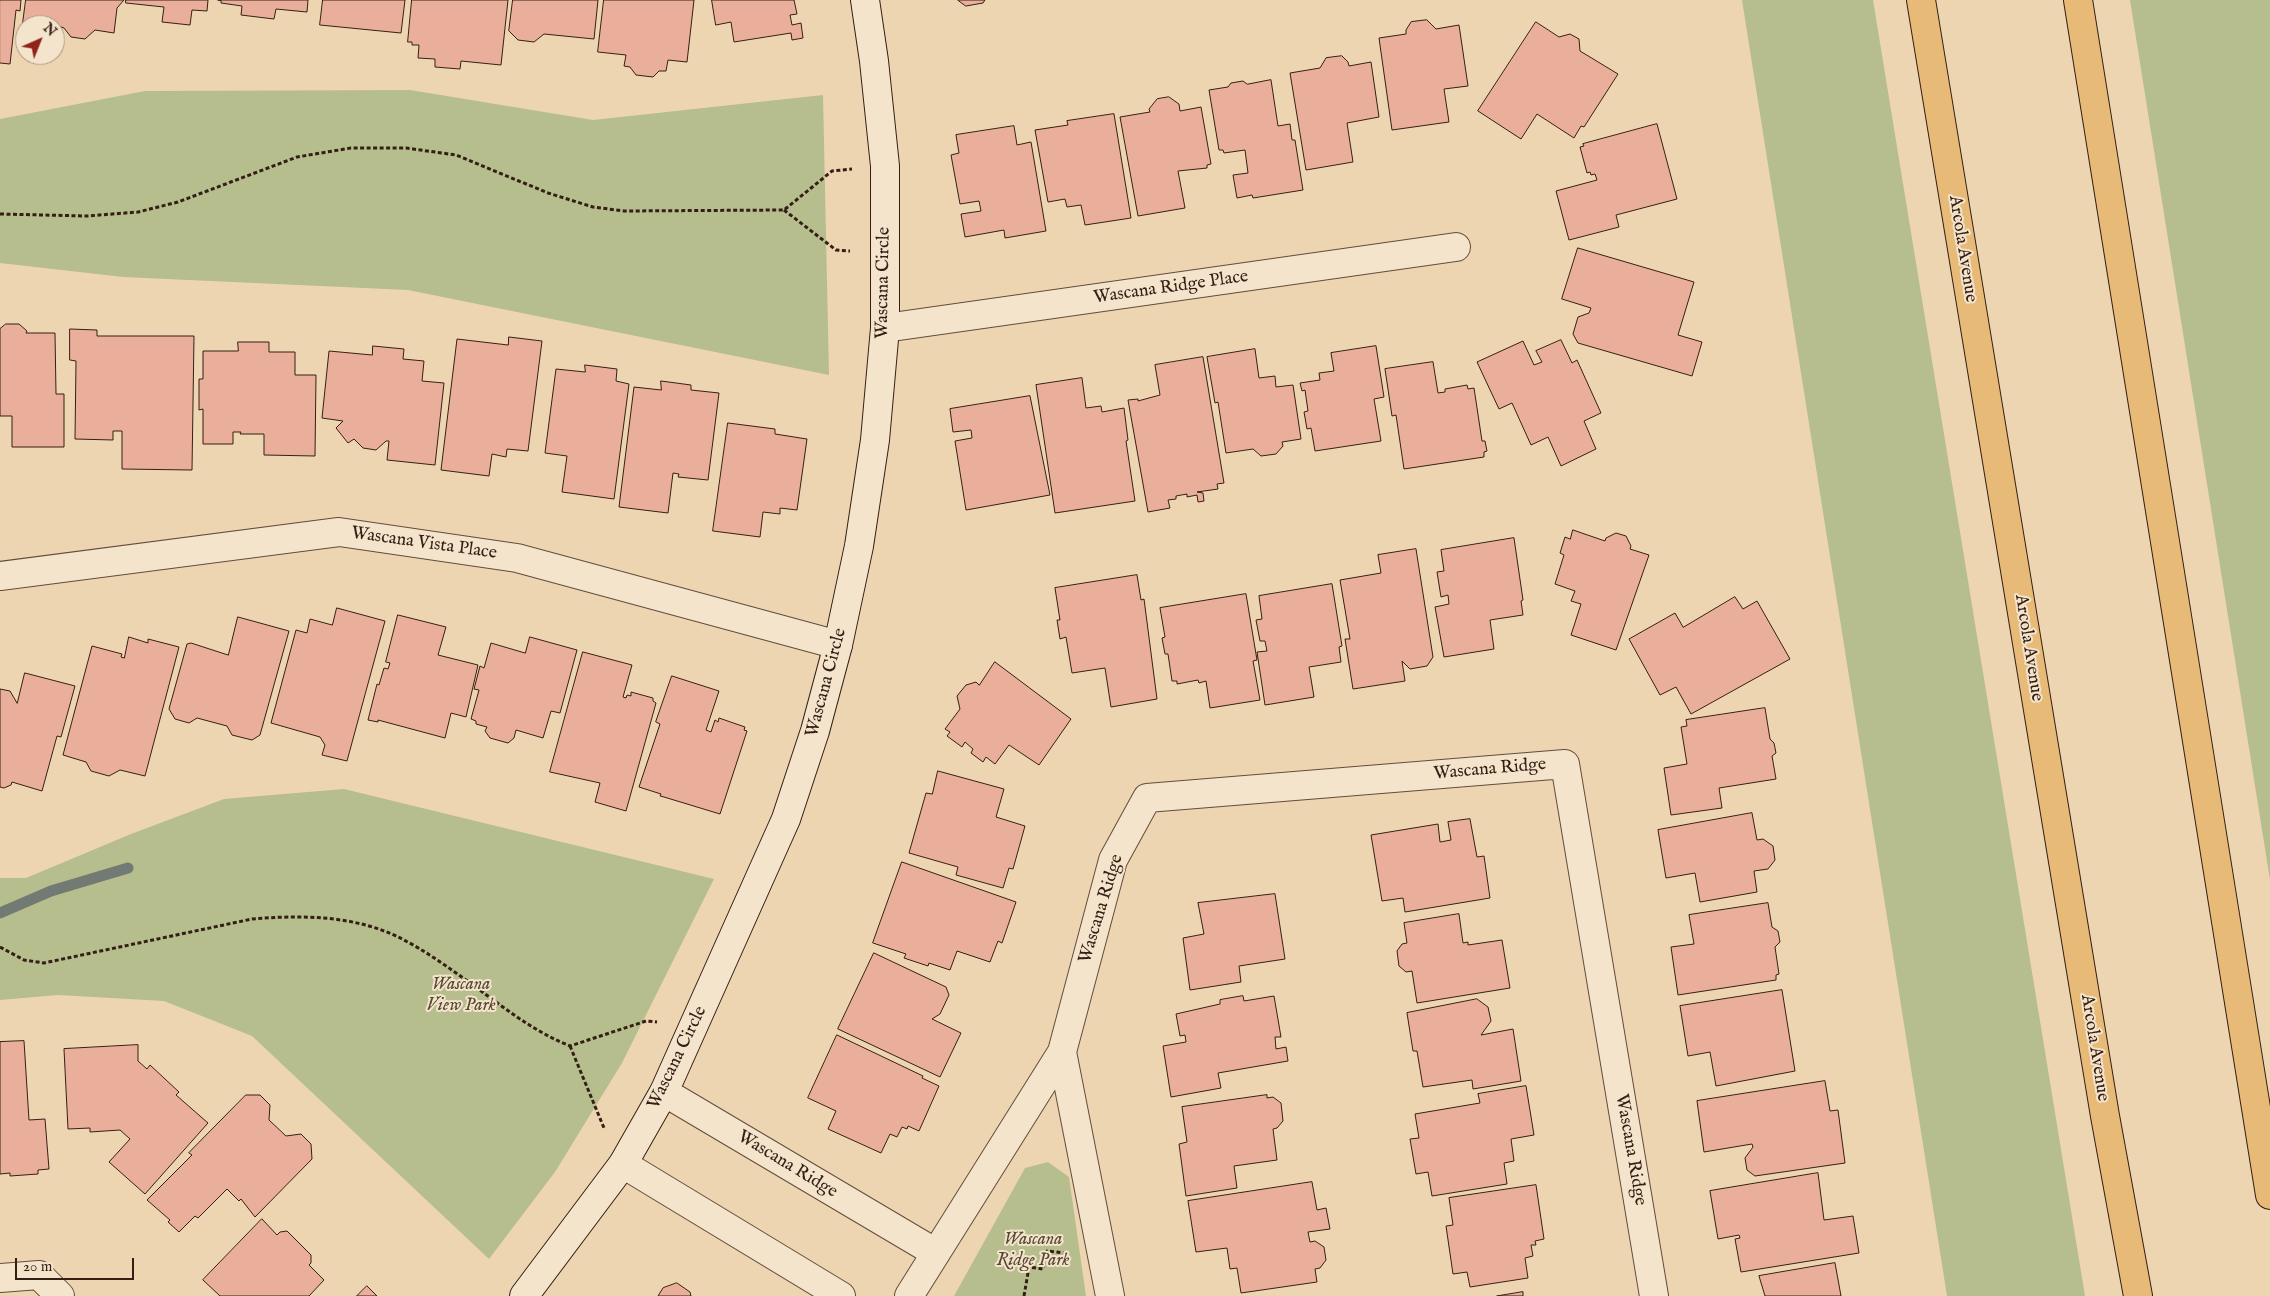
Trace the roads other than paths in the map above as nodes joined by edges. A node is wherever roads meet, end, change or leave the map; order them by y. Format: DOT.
graph roads {
  1 [pos="865,0"];
  2 [pos="1921,0"];
  3 [pos="2078,0"];
  4 [pos="1456,247"];
  5 [pos="885,328"];
  6 [pos="0,576"];
  7 [pos="838,645"];
  8 [pos="1062,1052"];
  9 [pos="664,1092"];
  10 [pos="623,1164"];
  11 [pos="2270,1195"];
  12 [pos="936,1253"];
  13 [pos="0,1278"];
  14 [pos="60,1296"];
  15 [pos="524,1296"];
  16 [pos="841,1296"];
  17 [pos="909,1296"];
  18 [pos="1110,1296"];
  19 [pos="1654,1296"];
  20 [pos="2138,1296"];
  1 -- 5 [label="street, Wascana Circle"];
  2 -- 20 [label="main road, Arcola Avenue"];
  3 -- 11 [label="main road"];
  4 -- 5 [label="street, Wascana Ridge Place"];
  5 -- 7 [label="street, Wascana Circle"];
  6 -- 7 [label="street, Wascana Vista Place"];
  7 -- 9 [label="street, Wascana Circle"];
  8 -- 12 [label="street, Wascana Ridge"];
  8 -- 18 [label="street, Wascana Ridge"];
  8 -- 19 [label="street, Wascana Ridge"];
  9 -- 10 [label="street, Wascana Circle"];
  9 -- 12 [label="street, Wascana Ridge"];
  10 -- 15 [label="street, Wascana Circle"];
  10 -- 16 [label="street"];
  12 -- 17 [label="street, Wascana Ridge"];
  13 -- 14 [label="street"];
}
